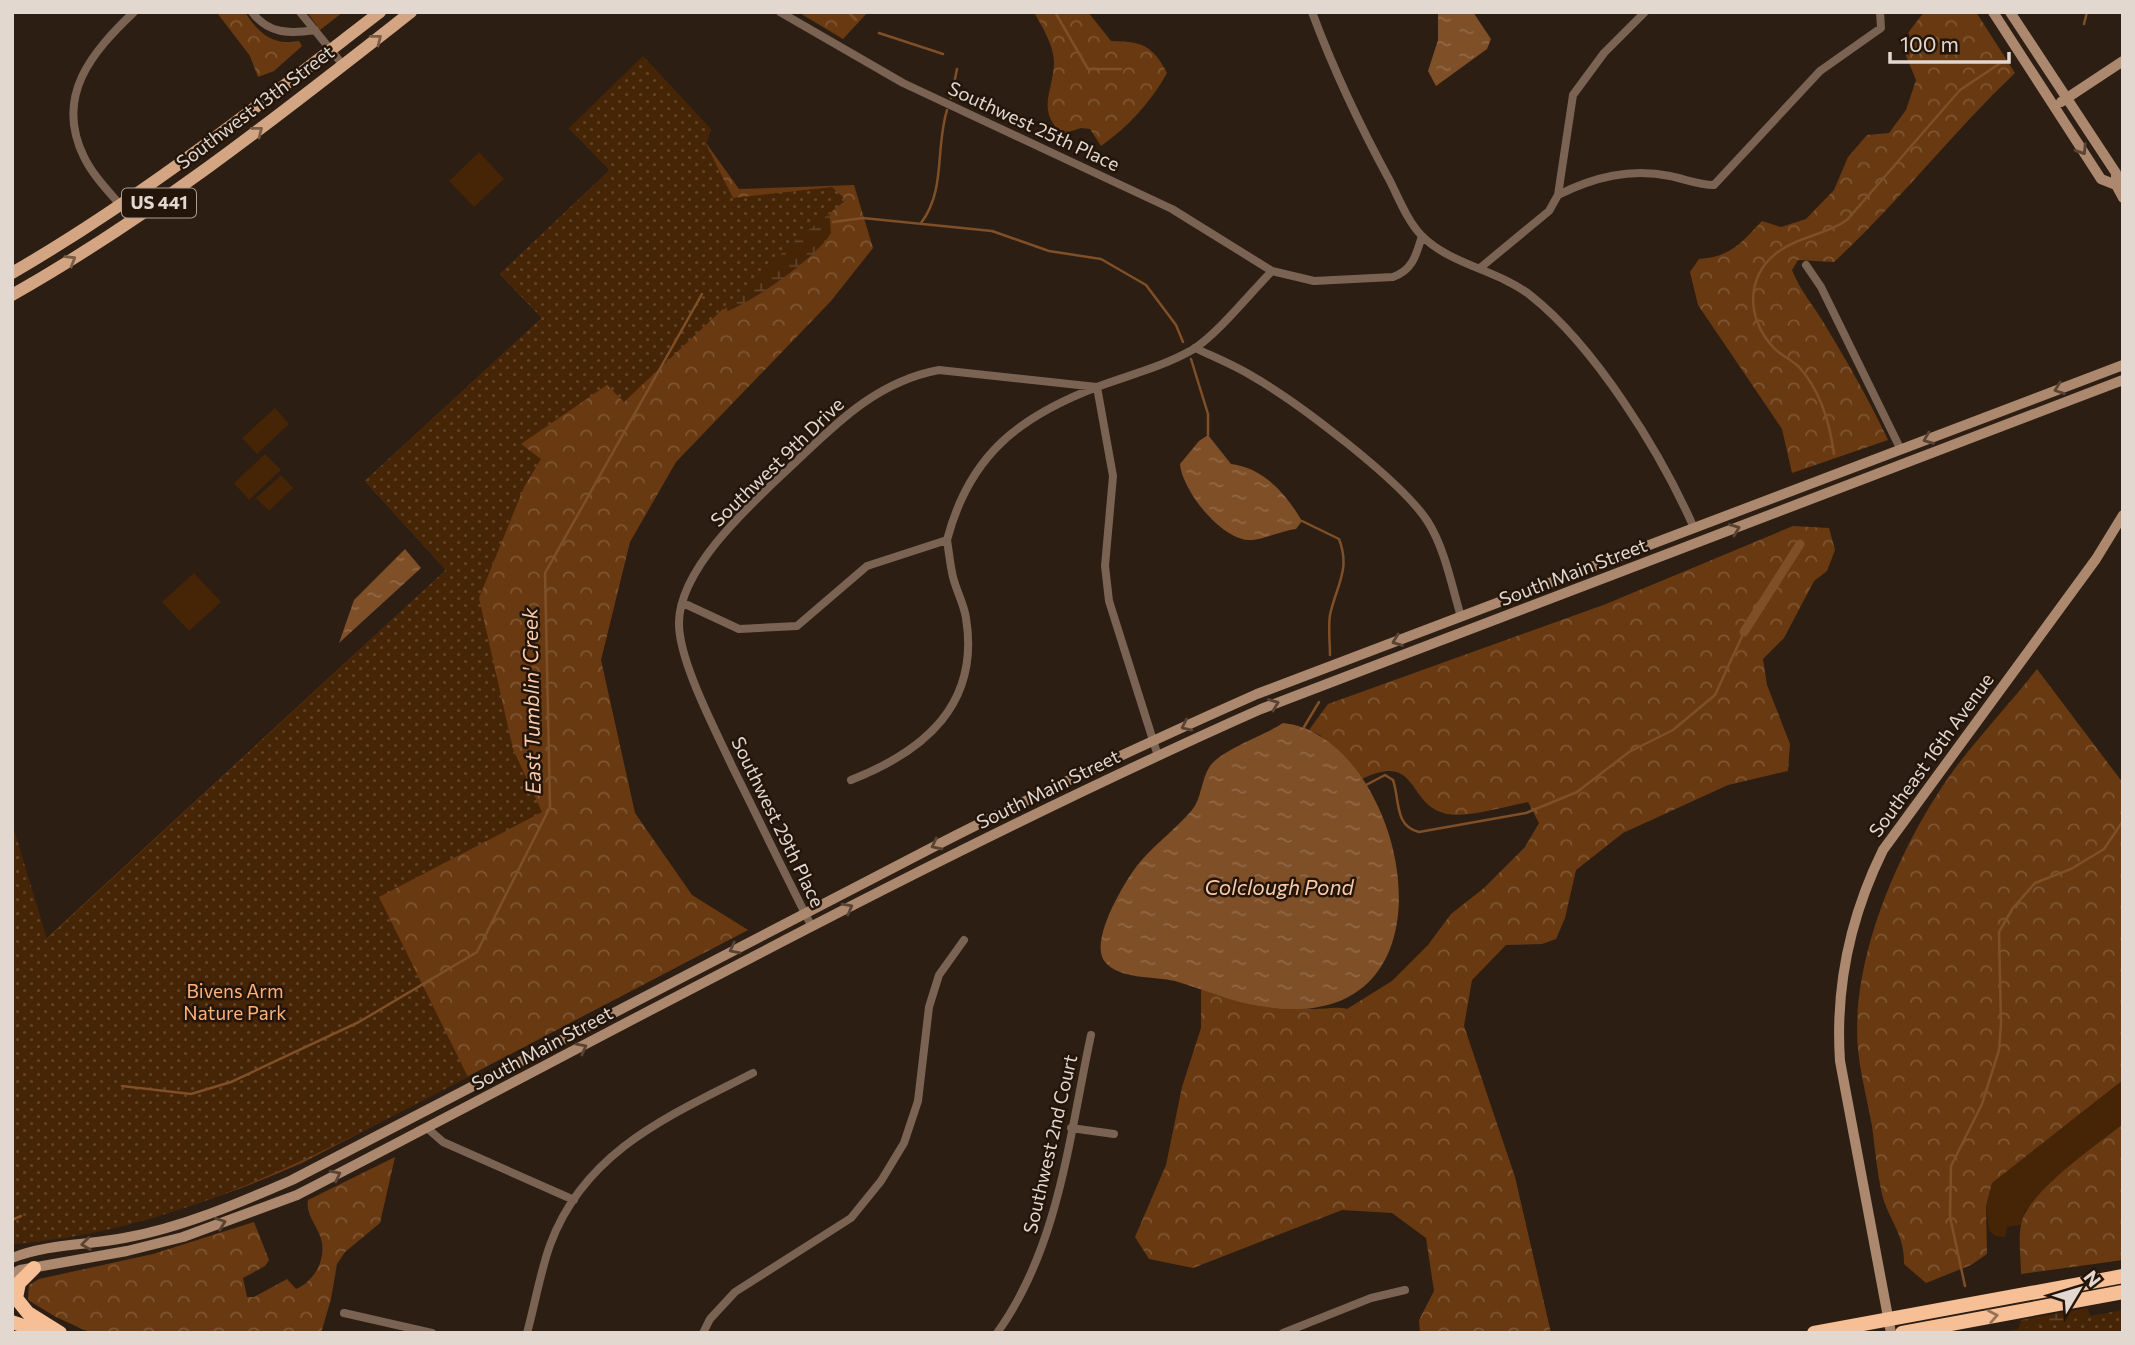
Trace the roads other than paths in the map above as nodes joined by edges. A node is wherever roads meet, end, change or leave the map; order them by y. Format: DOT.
graph roads {
  1 [pos="134,12"];
  2 [pos="252,12"];
  3 [pos="300,12"];
  4 [pos="380,12"];
  5 [pos="411,12"];
  6 [pos="780,12"];
  7 [pos="1312,12"];
  8 [pos="1644,12"];
  9 [pos="1993,12"];
  10 [pos="2010,12"];
  11 [pos="1881,15"];
  12 [pos="315,30"];
  13 [pos="331,51"];
  14 [pos="2123,61"];
  15 [pos="343,65"];
  16 [pos="2067,99"];
  17 [pos="2054,107"];
  18 [pos="2116,185"];
  19 [pos="1558,195"];
  20 [pos="2123,198"];
  21 [pos="121,205"];
  22 [pos="133,221"];
  23 [pos="1422,236"];
  24 [pos="1805,265"];
  25 [pos="1480,268"];
  26 [pos="1272,271"];
  27 [pos="12,273"];
  28 [pos="12,295"];
  29 [pos="1195,348"];
  30 [pos="2123,365"];
  31 [pos="2123,380"];
  32 [pos="2123,386"];
  33 [pos="1097,387"];
  34 [pos="2106,387"];
  35 [pos="1991,414"];
  36 [pos="1995,431"];
  37 [pos="1901,450"];
  38 [pos="1906,464"];
  39 [pos="2123,515"];
  40 [pos="1694,528"];
  41 [pos="947,540"];
  42 [pos="1698,543"];
  43 [pos="683,603"];
  44 [pos="1461,617"];
  45 [pos="1465,632"];
  46 [pos="716,731"];
  47 [pos="1153,741"];
  48 [pos="1158,756"];
  49 [pos="851,780"];
  50 [pos="804,914"];
  51 [pos="812,928"];
  52 [pos="964,940"];
  53 [pos="1091,1035"];
  54 [pos="753,1073"];
  55 [pos="419,1115"];
  56 [pos="427,1128"];
  57 [pos="1071,1128"];
  58 [pos="1114,1134"];
  59 [pos="268,1191"];
  60 [pos="574,1200"];
  61 [pos="274,1203"];
  62 [pos="153,1230"];
  63 [pos="167,1241"];
  64 [pos="12,1258"];
  65 [pos="34,1268"];
  66 [pos="12,1274"];
  67 [pos="2123,1276"];
  68 [pos="1405,1290"];
  69 [pos="2123,1292"];
  70 [pos="344,1312"];
  71 [pos="12,1322"];
  72 [pos="1890,1326"];
  73 [pos="44,1333"];
  74 [pos="60,1333"];
  75 [pos="432,1333"];
  76 [pos="527,1333"];
  77 [pos="703,1333"];
  78 [pos="997,1333"];
  79 [pos="1283,1333"];
  80 [pos="1814,1333"];
  81 [pos="1902,1333"];
  1 -- 21 [label="street"];
  2 -- 12 [label="street"];
  3 -- 12 [label="street"];
  4 -- 13 [label="main road, Southwest 13th Street / US 441"];
  15 -- 5 [label="main road, Southwest 13th Street / US 441, one-way"];
  6 -- 26 [label="street, Southwest 25th Place"];
  7 -- 23 [label="street"];
  8 -- 19 [label="street"];
  9 -- 17 [label="main road"];
  10 -- 16 [label="main road"];
  11 -- 19 [label="street"];
  12 -- 13 [label="street"];
  13 -- 15 [label="street"];
  13 -- 21 [label="main road, Southwest 13th Street / US 441"];
  14 -- 16 [label="main road"];
  22 -- 15 [label="main road, Southwest 13th Street / US 441, one-way"];
  16 -- 17 [label="main road"];
  16 -- 18 [label="main road"];
  17 -- 18 [label="main road, one-way"];
  18 -- 20 [label="main road"];
  19 -- 25 [label="street"];
  21 -- 22 [label="street"];
  21 -- 27 [label="main road, Southwest 13th Street / US 441"];
  28 -- 22 [label="main road, Southwest 13th Street / US 441, one-way"];
  23 -- 25 [label="street"];
  23 -- 26 [label="street, Southwest 25th Place"];
  24 -- 37 [label="street"];
  25 -- 40 [label="street"];
  26 -- 29 [label="street"];
  29 -- 33 [label="street"];
  29 -- 44 [label="street"];
  30 -- 35 [label="main road, South Main Street, one-way"];
  31 -- 34 [label="main road, South Main Street"];
  32 -- 34 [label="main road"];
  33 -- 41 [label="street"];
  33 -- 43 [label="street, Southwest 9th Drive"];
  33 -- 47 [label="street"];
  34 -- 36 [label="main road, South Main Street"];
  35 -- 36 [label="main road"];
  35 -- 37 [label="main road, South Main Street, one-way"];
  36 -- 38 [label="main road, South Main Street"];
  37 -- 38 [label="main road"];
  37 -- 40 [label="main road, South Main Street"];
  42 -- 38 [label="main road, South Main Street, one-way"];
  39 -- 72 [label="main road, Southeast 16th Avenue"];
  40 -- 42 [label="main road"];
  40 -- 44 [label="main road, South Main Street"];
  41 -- 43 [label="street"];
  41 -- 49 [label="street"];
  42 -- 45 [label="main road, South Main Street"];
  43 -- 46 [label="street, Southwest 9th Drive"];
  44 -- 45 [label="main road"];
  44 -- 47 [label="main road, South Main Street, one-way"];
  48 -- 45 [label="main road, South Main Street, one-way"];
  46 -- 50 [label="street, Southwest 29th Place"];
  47 -- 48 [label="street"];
  47 -- 50 [label="main road, South Main Street, one-way"];
  51 -- 48 [label="main road, South Main Street, one-way"];
  50 -- 51 [label="street, Southwest 29th Place"];
  50 -- 55 [label="main road, South Main Street, one-way"];
  56 -- 51 [label="main road, South Main Street, one-way"];
  52 -- 77 [label="street"];
  53 -- 57 [label="street, Southwest 2nd Court"];
  54 -- 60 [label="street"];
  55 -- 56 [label="main road"];
  55 -- 59 [label="main road, South Main Street"];
  56 -- 60 [label="street"];
  61 -- 56 [label="main road, South Main Street, one-way"];
  57 -- 58 [label="street"];
  57 -- 78 [label="street, Southwest 2nd Court"];
  59 -- 61 [label="main road"];
  59 -- 62 [label="main road, South Main Street"];
  60 -- 76 [label="street"];
  63 -- 61 [label="main road, South Main Street, one-way"];
  62 -- 63 [label="main road"];
  62 -- 64 [label="main road, South Main Street, one-way"];
  63 -- 65 [label="main road, South Main Street"];
  65 -- 66 [label="main road, South Main Street"];
  65 -- 74 [label="highway"];
  67 -- 72 [label="highway"];
  68 -- 79 [label="street"];
  81 -- 69 [label="highway, one-way"];
  70 -- 75 [label="street"];
  71 -- 73 [label="highway"];
  72 -- 80 [label="highway"];
}
